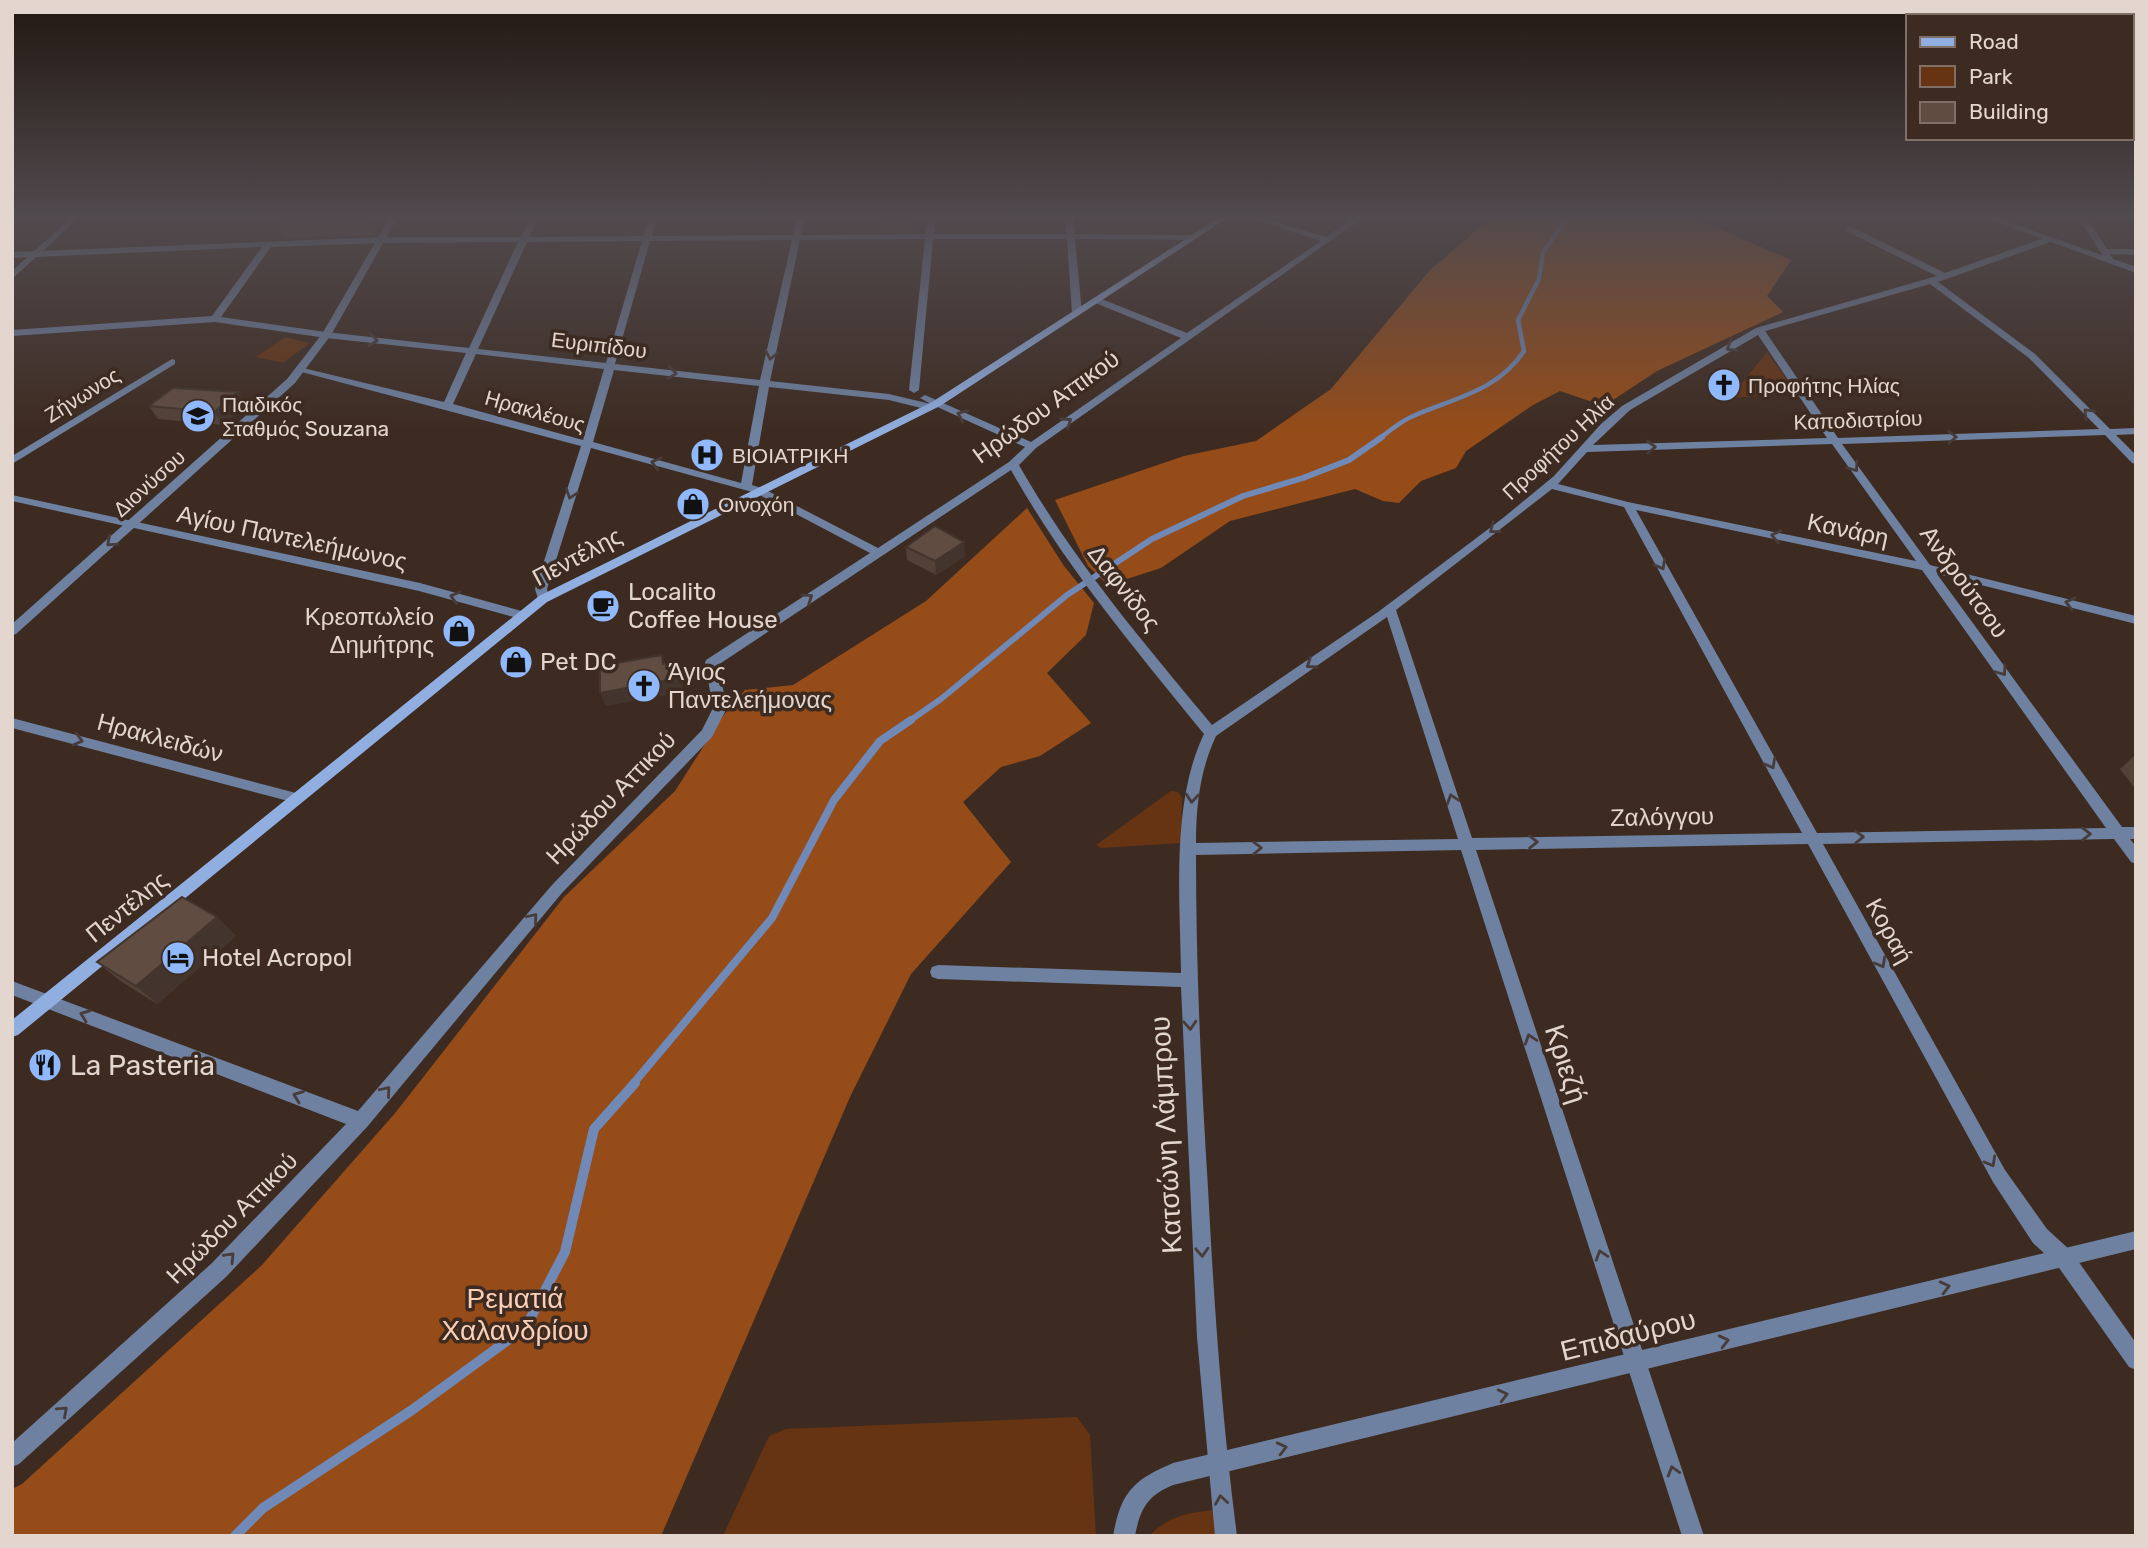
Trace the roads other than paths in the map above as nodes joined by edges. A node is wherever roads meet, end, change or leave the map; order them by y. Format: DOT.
graph roads {
  1 [pos="236,289"];
  2 [pos="352,289"];
  3 [pos="501,289"];
  4 [pos="632,289"];
  5 [pos="785,289"];
  6 [pos="922,289"];
  7 [pos="1075,289"];
  8 [pos="1113,289"];
  9 [pos="1257,289"];
  10 [pos="1902,289"];
  11 [pos="1942,289"];
  12 [pos="1096,300"];
  13 [pos="1077,313"];
  14 [pos="215,319"];
  15 [pos="1759,330"];
  16 [pos="12,333"];
  17 [pos="326,334"];
  18 [pos="1188,337"];
  19 [pos="472,351"];
  20 [pos="172,362"];
  21 [pos="611,366"];
  22 [pos="299,370"];
  23 [pos="764,385"];
  24 [pos="914,390"];
  25 [pos="889,397"];
  26 [pos="933,405"];
  27 [pos="447,406"];
  28 [pos="2136,431"];
  29 [pos="2107,432"];
  30 [pos="1834,440"];
  31 [pos="587,445"];
  32 [pos="1032,446"];
  33 [pos="1583,449"];
  34 [pos="12,461"];
  35 [pos="2136,461"];
  36 [pos="1013,464"];
  37 [pos="1550,485"];
  38 [pos="746,487"];
  39 [pos="760,491"];
  40 [pos="12,498"];
  41 [pos="1628,505"];
  42 [pos="130,524"];
  43 [pos="877,552"];
  44 [pos="1928,568"];
  45 [pos="543,599"];
  46 [pos="1390,609"];
  47 [pos="521,615"];
  48 [pos="2136,620"];
  49 [pos="12,631"];
  50 [pos="12,723"];
  51 [pos="1211,733"];
  52 [pos="296,798"];
  53 [pos="2119,833"];
  54 [pos="2136,833"];
  55 [pos="1811,837"];
  56 [pos="1466,843"];
  57 [pos="1189,849"];
  58 [pos="2136,858"];
  59 [pos="939,972"];
  60 [pos="1188,981"];
  61 [pos="12,988"];
  62 [pos="47,1001"];
  63 [pos="12,1030"];
  64 [pos="361,1121"];
  65 [pos="2136,1240"];
  66 [pos="2064,1258"];
  67 [pos="2136,1360"];
  68 [pos="1637,1362"];
  69 [pos="12,1457"];
  70 [pos="1216,1464"];
  71 [pos="1124,1536"];
  72 [pos="1226,1536"];
  73 [pos="1693,1536"];
  1 -- 14 [label="street"];
  2 -- 17 [label="street, Διονύσου"];
  3 -- 19 [label="street"];
  4 -- 21 [label="street"];
  5 -- 23 [label="street, one-way"];
  6 -- 24 [label="street"];
  7 -- 13 [label="street"];
  8 -- 12 [label="main road, Πεντέλης"];
  9 -- 18 [label="street, Ηρώδου Αττικού"];
  10 -- 15 [label="street, Προφήτου Ηλία"];
  29 -- 11 [label="street, one-way"];
  12 -- 13 [label="main road, Πεντέλης"];
  12 -- 18 [label="street"];
  13 -- 26 [label="main road, Πεντέλης"];
  14 -- 16 [label="street, Ευριπίδου"];
  14 -- 17 [label="street, Ευριπίδου"];
  15 -- 30 [label="street, Ανδρούτσου"];
  15 -- 33 [label="street, Προφήτου Ηλία, one-way"];
  17 -- 19 [label="street, Ευριπίδου, one-way"];
  17 -- 22 [label="street, Διονύσου"];
  32 -- 18 [label="street, Ηρώδου Αττικού, one-way"];
  19 -- 21 [label="street, Ευριπίδου"];
  19 -- 27 [label="street"];
  20 -- 34 [label="street, Ζήνωνος"];
  21 -- 23 [label="street, Ευριπίδου, one-way"];
  21 -- 31 [label="street"];
  22 -- 27 [label="street, Ηρακλέους"];
  22 -- 42 [label="street, Διονύσου"];
  23 -- 25 [label="street, Ευριπίδου"];
  23 -- 38 [label="street"];
  24 -- 25 [label="street, Ευριπίδου"];
  24 -- 26 [label="street"];
  25 -- 26 [label="street, Ευριπίδου"];
  32 -- 26 [label="street, one-way"];
  26 -- 39 [label="main road, Πεντέλης"];
  27 -- 31 [label="street, Ηρακλέους"];
  28 -- 29 [label="street, Καποδιστρίου"];
  30 -- 29 [label="street, Καποδιστρίου, one-way"];
  29 -- 35 [label="street"];
  33 -- 30 [label="street, Καποδιστρίου, one-way"];
  30 -- 44 [label="street, Ανδρούτσου, one-way"];
  38 -- 31 [label="street, Ηρακλέους, one-way"];
  31 -- 45 [label="street, one-way"];
  32 -- 36 [label="street, Ηρώδου Αττικού"];
  33 -- 37 [label="street, Προφήτου Ηλία"];
  36 -- 43 [label="street, Ηρώδου Αττικού"];
  36 -- 51 [label="street, Δαφνίδος"];
  37 -- 41 [label="street, Κανάρη"];
  37 -- 46 [label="street, Προφήτου Ηλία, one-way"];
  38 -- 39 [label="street, Ηρακλέους"];
  39 -- 43 [label="street, Ηρακλέους"];
  39 -- 45 [label="main road, Πεντέλης"];
  40 -- 42 [label="street, Αγίου Παντελεήμωνος"];
  44 -- 41 [label="street, Κανάρη, one-way"];
  41 -- 55 [label="street, Κοραή, one-way"];
  47 -- 42 [label="street, Αγίου Παντελεήμωνος, one-way"];
  42 -- 49 [label="street, Διονύσου, one-way"];
  64 -- 43 [label="street, Ηρώδου Αττικού, one-way"];
  48 -- 44 [label="street, Κανάρη, one-way"];
  44 -- 53 [label="street, Ανδρούτσου, one-way"];
  45 -- 47 [label="main road, Πεντέλης"];
  46 -- 51 [label="street, Προφήτου Ηλία, one-way"];
  56 -- 46 [label="street, Κριεζή, one-way"];
  47 -- 52 [label="main road, Πεντέλης"];
  50 -- 52 [label="street, Ηρακλειδών, one-way"];
  51 -- 57 [label="street, Κατσώνη Λάμπρου, one-way"];
  52 -- 62 [label="main road, Πεντέλης"];
  53 -- 54 [label="street, Ζαλόγγου"];
  55 -- 53 [label="street, Ζαλόγγου, one-way"];
  53 -- 58 [label="street, Ανδρούτσου"];
  56 -- 55 [label="street, Ζαλόγγου, one-way"];
  55 -- 66 [label="street, Κοραή, one-way"];
  57 -- 56 [label="street, Ζαλόγγου, one-way"];
  68 -- 56 [label="street, Κριεζή, one-way"];
  57 -- 60 [label="street, Κατσώνη Λάμπρου"];
  59 -- 60 [label="street"];
  60 -- 70 [label="street, Κατσώνη Λάμπρου, one-way"];
  61 -- 62 [label="street"];
  62 -- 63 [label="main road, Πεντέλης"];
  64 -- 62 [label="street, one-way"];
  69 -- 64 [label="street, Ηρώδου Αττικού, one-way"];
  65 -- 66 [label="street, Επιδαύρου"];
  66 -- 67 [label="street, Κοραή"];
  68 -- 66 [label="street, Επιδαύρου, one-way"];
  70 -- 68 [label="street, Επιδαύρου, one-way"];
  73 -- 68 [label="street, Κριεζή, one-way"];
  70 -- 71 [label="street, Επιδαύρου"];
  72 -- 70 [label="street, Κατσώνη Λάμπρου, one-way"];
}
